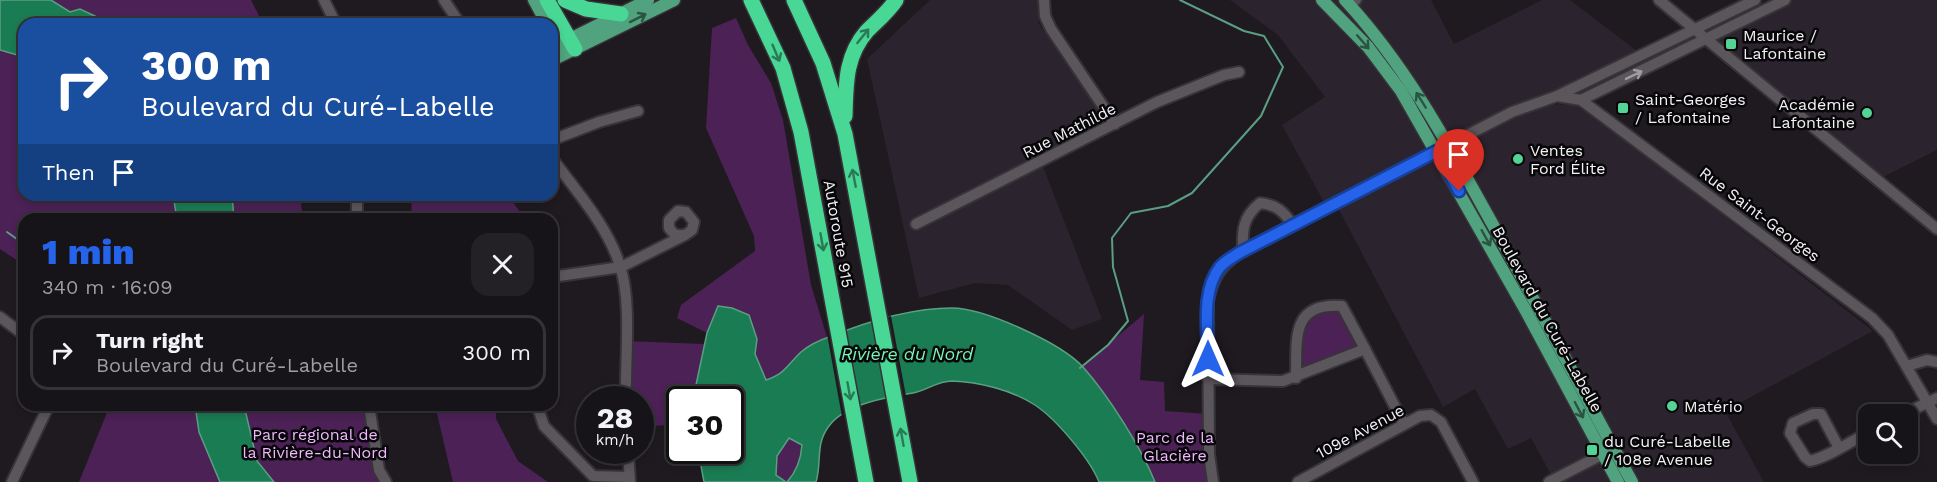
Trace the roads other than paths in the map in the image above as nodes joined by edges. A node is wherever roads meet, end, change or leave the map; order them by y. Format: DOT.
graph roads {
  1 [pos="324,0"];
  2 [pos="444,0"];
  3 [pos="534,0"];
  4 [pos="547,0"];
  5 [pos="565,0"];
  6 [pos="648,0"];
  7 [pos="674,0"];
  8 [pos="751,0"];
  9 [pos="794,0"];
  10 [pos="896,0"];
  11 [pos="1044,0"];
  12 [pos="1322,0"];
  13 [pos="1345,0"];
  14 [pos="1355,0"];
  15 [pos="1659,0"];
  16 [pos="1755,0"];
  17 [pos="1785,0"];
  18 [pos="621,14"];
  19 [pos="333,18"];
  20 [pos="456,18"];
  21 [pos="544,18"];
  22 [pos="553,18"];
  23 [pos="1373,30"];
  24 [pos="1696,30"];
  25 [pos="1708,39"];
  26 [pos="562,49"];
  27 [pos="1239,72"];
  28 [pos="1557,96"];
  29 [pos="1581,100"];
  30 [pos="638,111"];
  31 [pos="1115,124"];
  32 [pos="845,134"];
  33 [pos="558,138"];
  34 [pos="1449,144"];
  35 [pos="1437,151"];
  36 [pos="558,166"];
  37 [pos="916,224"];
  38 [pos="1293,225"];
  39 [pos="1937,229"];
  40 [pos="685,236"];
  41 [pos="1244,251"];
  42 [pos="621,267"];
  43 [pos="558,276"];
  44 [pos="1532,308"];
  45 [pos="0,317"];
  46 [pos="18,330"];
  47 [pos="1365,349"];
  48 [pos="1937,362"];
  49 [pos="1907,366"];
  50 [pos="1296,378"];
  51 [pos="1208,379"];
  52 [pos="626,386"];
  53 [pos="1932,400"];
  54 [pos="1918,407"];
  55 [pos="46,411"];
  56 [pos="370,411"];
  57 [pos="539,411"];
  58 [pos="1937,419"];
  59 [pos="1404,424"];
  60 [pos="1858,438"];
  61 [pos="1839,448"];
  62 [pos="1608,451"];
  63 [pos="628,464"];
  64 [pos="629,479"];
  65 [pos="12,482"];
  66 [pos="386,482"];
  67 [pos="866,482"];
  68 [pos="910,482"];
  69 [pos="1213,482"];
  70 [pos="1298,482"];
  71 [pos="1473,482"];
  72 [pos="1549,482"];
  73 [pos="1618,482"];
  74 [pos="1632,482"];
  1 -- 19 [label="street"];
  2 -- 20 [label="street"];
  3 -- 21 [label="main road"];
  4 -- 22 [label="highway"];
  5 -- 18 [label="highway"];
  6 -- 18 [label="main road"];
  26 -- 7 [label="main road, one-way"];
  8 -- 67 [label="highway, Autoroute 915, one-way"];
  9 -- 32 [label="highway, Autoroute 915"];
  32 -- 10 [label="highway, one-way"];
  11 -- 31 [label="street"];
  12 -- 35 [label="main road, Boulevard du Curé-Labelle, one-way"];
  13 -- 23 [label="main road, Boulevard du Curé-Labelle"];
  14 -- 23 [label="main road"];
  15 -- 24 [label="street"];
  16 -- 24 [label="street"];
  17 -- 25 [label="street"];
  18 -- 26 [label="main road"];
  34 -- 23 [label="main road, Boulevard du Curé-Labelle, one-way"];
  24 -- 25 [label="street"];
  24 -- 28 [label="street"];
  29 -- 25 [label="street, one-way"];
  25 -- 39 [label="street"];
  27 -- 31 [label="street, Rue Mathilde"];
  28 -- 29 [label="street"];
  28 -- 34 [label="street"];
  29 -- 49 [label="street, Rue Saint-Georges"];
  30 -- 33 [label="street"];
  31 -- 37 [label="street, Rue Mathilde"];
  68 -- 32 [label="highway, Autoroute 915, one-way"];
  34 -- 35 [label="street"];
  34 -- 44 [label="main road, Boulevard du Curé-Labelle"];
  35 -- 38 [label="street"];
  35 -- 44 [label="main road, Boulevard du Curé-Labelle, one-way"];
  36 -- 42 [label="street"];
  38 -- 41 [label="street"];
  38 -- 41 [label="street"];
  40 -- 42 [label="street"];
  41 -- 51 [label="street"];
  42 -- 43 [label="street"];
  42 -- 52 [label="street"];
  44 -- 62 [label="main road, Boulevard du Curé-Labelle"];
  45 -- 46 [label="street"];
  47 -- 50 [label="street"];
  47 -- 50 [label="street"];
  47 -- 59 [label="street"];
  48 -- 49 [label="street"];
  49 -- 53 [label="street, Rue Saint-Georges"];
  50 -- 51 [label="street"];
  51 -- 69 [label="street"];
  53 -- 54 [label="street"];
  53 -- 58 [label="street, Rue Saint-Georges"];
  55 -- 65 [label="street"];
  56 -- 66 [label="street"];
  57 -- 64 [label="street"];
  59 -- 70 [label="street, 109e Avenue"];
  59 -- 71 [label="street, 109e Avenue"];
  60 -- 61 [label="street"];
  61 -- 61 [label="street"];
  62 -- 72 [label="street"];
  62 -- 73 [label="main road, Boulevard du Curé-Labelle"];
  62 -- 74 [label="main road, Boulevard du Curé-Labelle"];
  63 -- 64 [label="street"];
}
